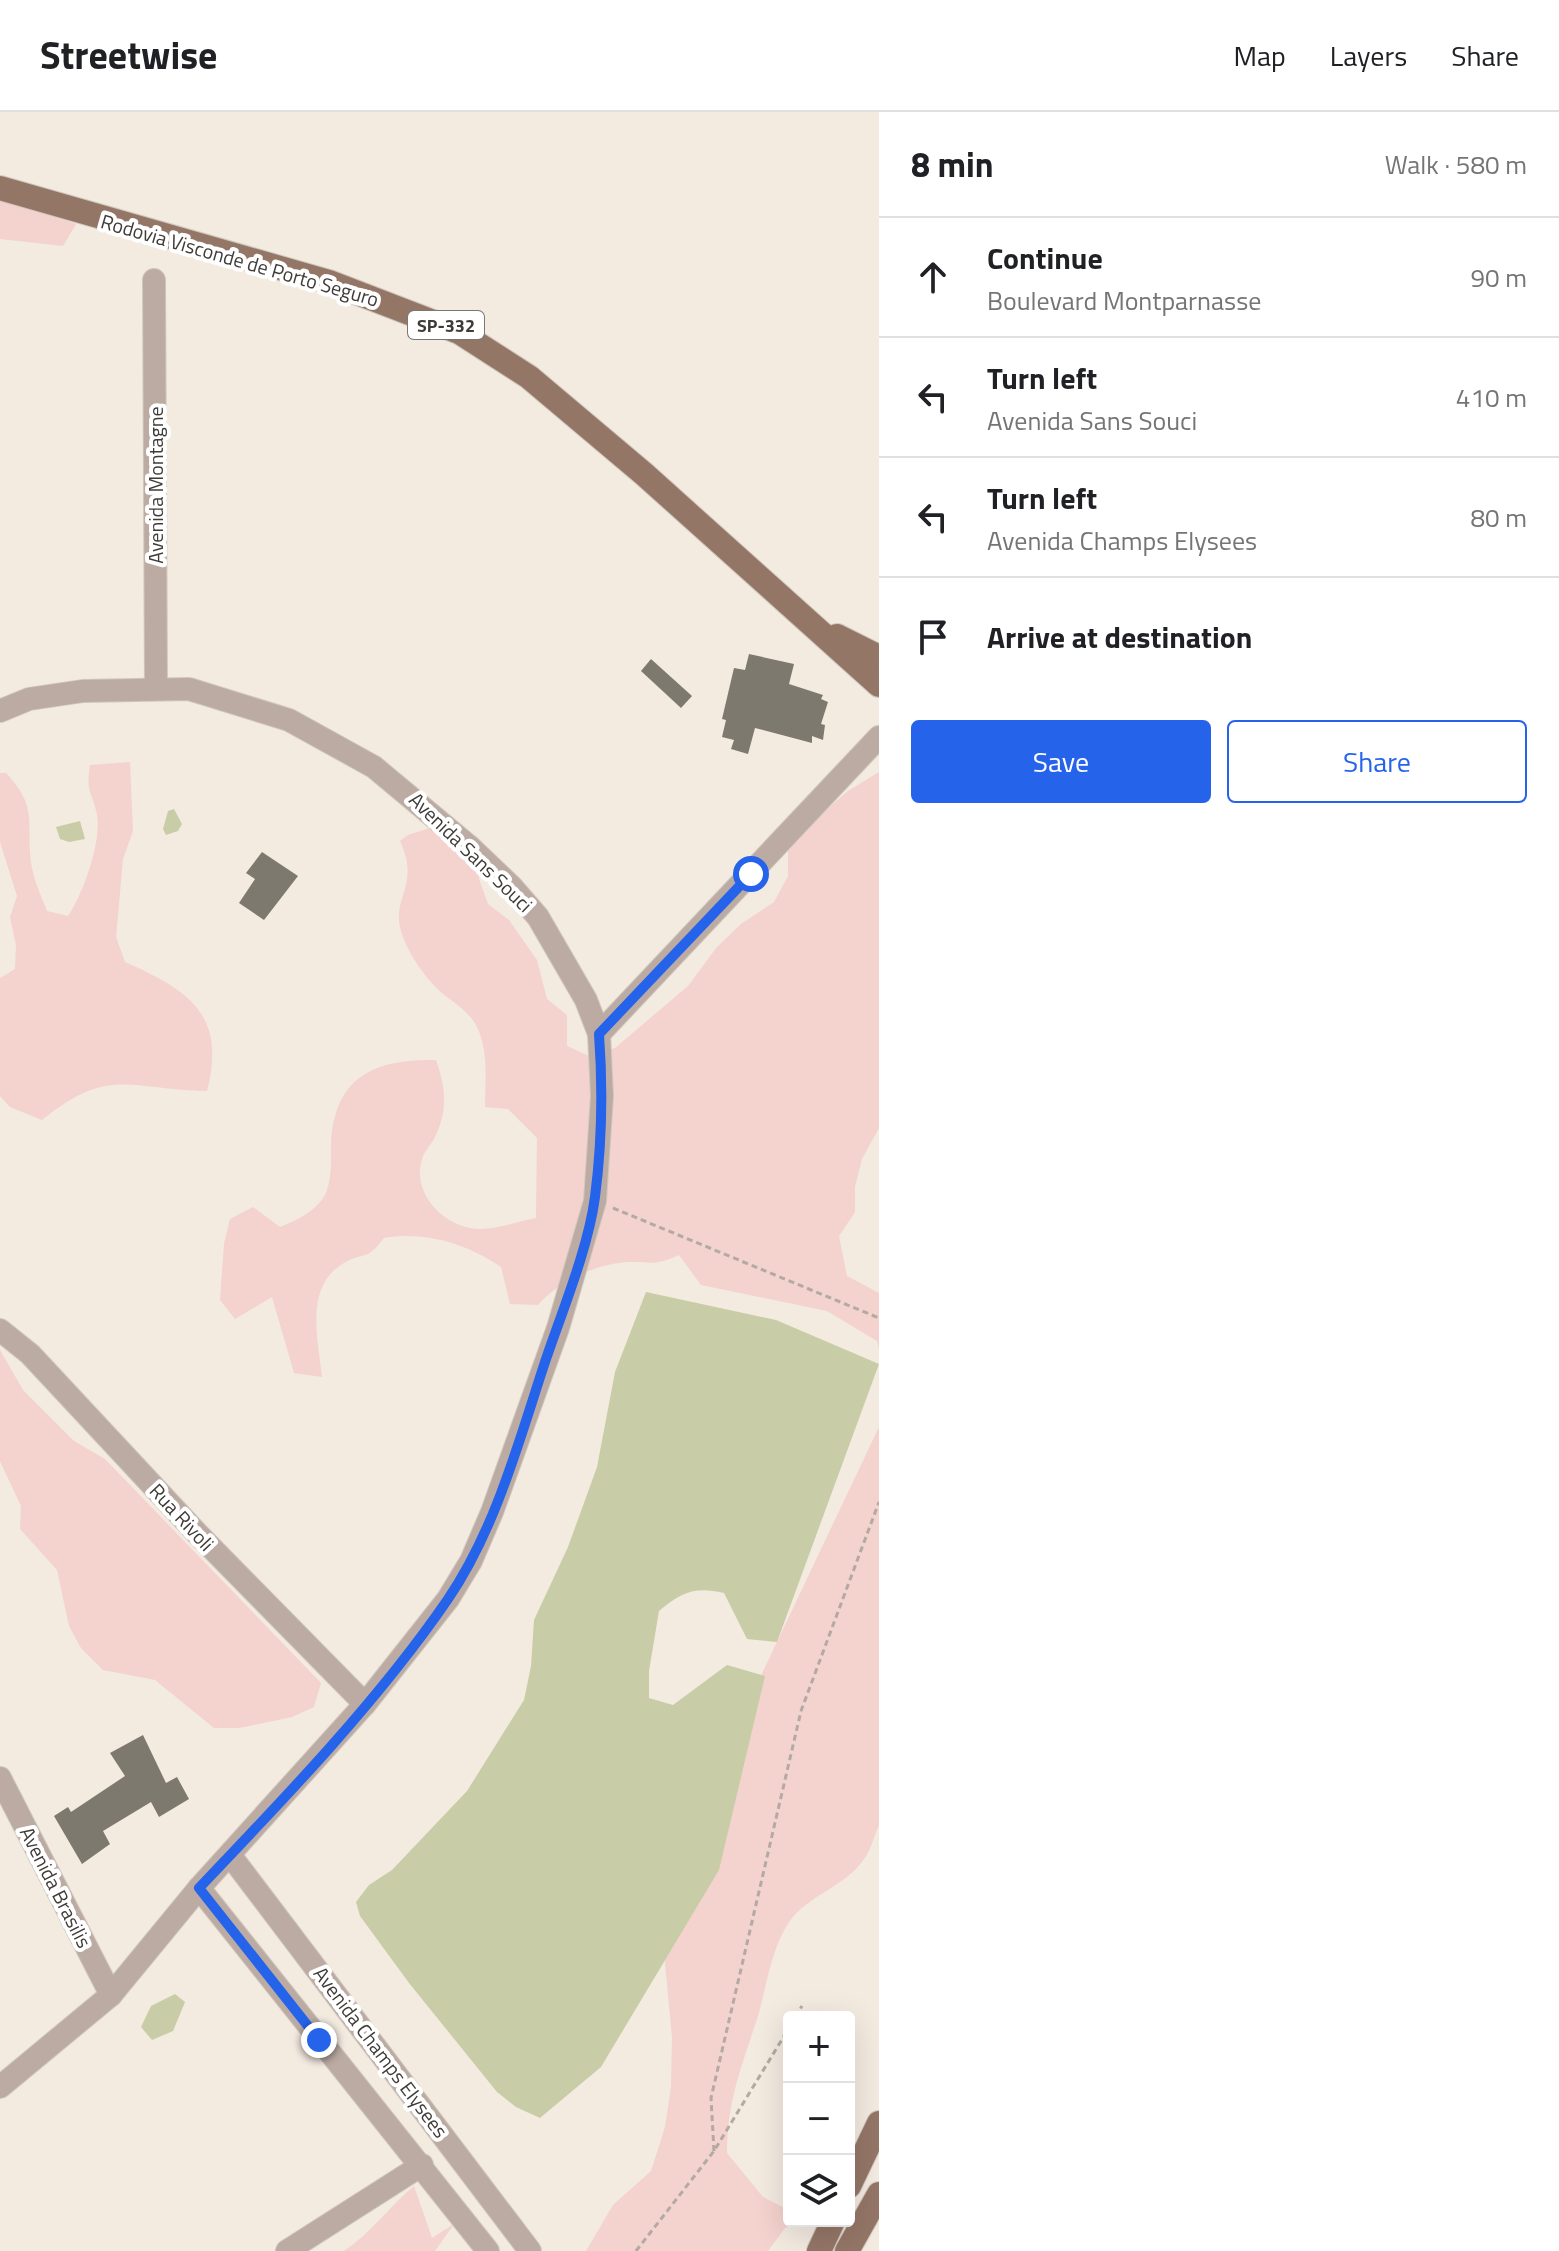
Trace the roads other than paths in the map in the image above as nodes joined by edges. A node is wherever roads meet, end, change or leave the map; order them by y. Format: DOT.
graph roads {
  1 [pos="0,188"];
  2 [pos="154,280"];
  3 [pos="807,620"];
  4 [pos="879,657"];
  5 [pos="879,685"];
  6 [pos="156,689"];
  7 [pos="0,711"];
  8 [pos="879,737"];
  9 [pos="599,1034"];
  10 [pos="0,1330"];
  11 [pos="365,1704"];
  12 [pos="0,1778"];
  13 [pos="230,1855"];
  14 [pos="199,1888"];
  15 [pos="111,1995"];
  16 [pos="0,2087"];
  17 [pos="879,2123"];
  18 [pos="422,2165"];
  19 [pos="855,2173"];
  20 [pos="879,2194"];
  21 [pos="830,2227"];
  22 [pos="287,2251"];
  23 [pos="488,2251"];
  24 [pos="530,2251"];
  25 [pos="819,2251"];
  26 [pos="847,2251"];
  1 -- 3 [label="main road, Rodovia Visconde de Porto Seguro / SP-332"];
  2 -- 6 [label="street, Avenida Montagne"];
  3 -- 4 [label="main road, Rodovia Visconde de Porto Seguro / SP-332"];
  3 -- 5 [label="main road, Rodovia Visconde de Porto Seguro / SP-332"];
  6 -- 7 [label="street, Avenida Sans Souci"];
  6 -- 9 [label="street, Avenida Sans Souci"];
  8 -- 9 [label="street"];
  9 -- 11 [label="street, Avenida Sans Souci"];
  10 -- 11 [label="street, Rua Rivoli"];
  11 -- 13 [label="street, Avenida Sans Souci"];
  12 -- 15 [label="street, Avenida Brasilis"];
  13 -- 14 [label="street, Avenida Sans Souci"];
  13 -- 24 [label="street, Avenida Champs Elysees"];
  14 -- 15 [label="street, Avenida Sans Souci"];
  14 -- 18 [label="street, Avenida Champs Elysees"];
  15 -- 16 [label="street, Avenida Sans Souci"];
  17 -- 19 [label="main road"];
  18 -- 22 [label="street"];
  18 -- 23 [label="street, Avenida Champs Elysees"];
  20 -- 26 [label="main road"];
  21 -- 25 [label="main road"];
}
